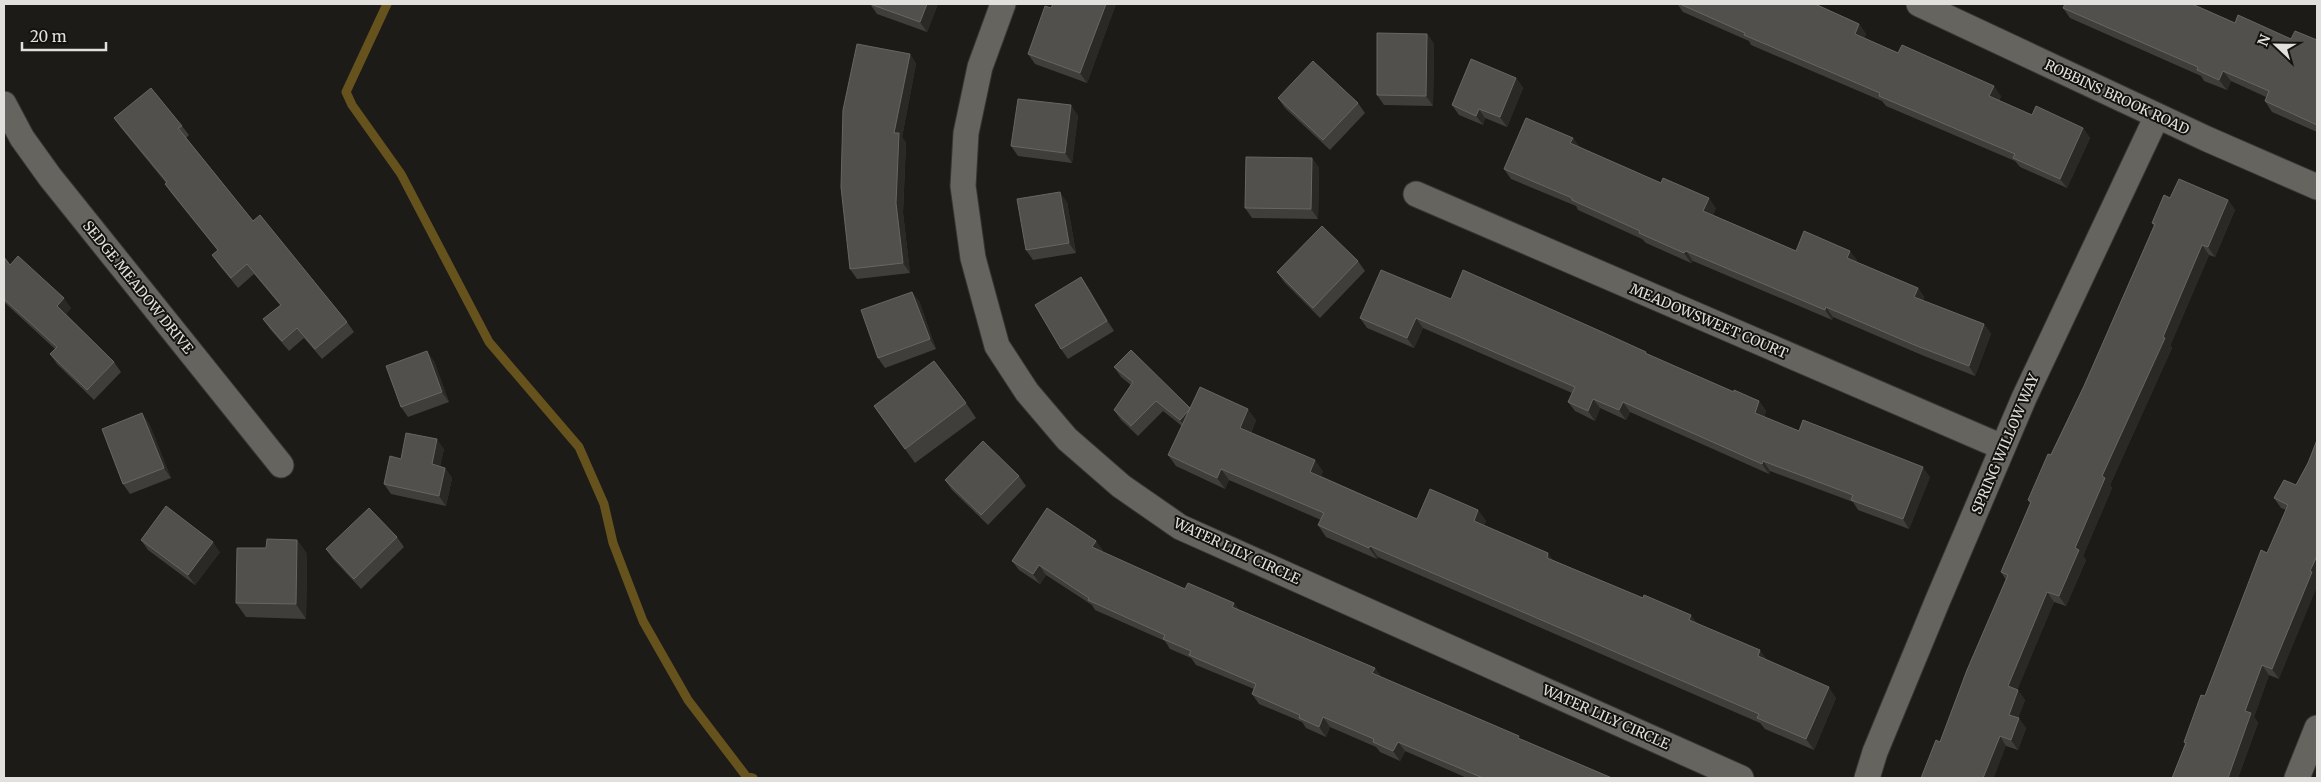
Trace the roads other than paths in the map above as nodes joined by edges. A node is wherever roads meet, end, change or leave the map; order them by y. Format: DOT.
graph roads {
  1 [pos="1003,4"];
  2 [pos="1918,4"];
  3 [pos="4,104"];
  4 [pos="2157,116"];
  5 [pos="2317,187"];
  6 [pos="1416,194"];
  7 [pos="2002,447"];
  8 [pos="280,465"];
  9 [pos="2317,728"];
  10 [pos="1741,778"];
  11 [pos="1867,778"];
  12 [pos="2296,778"];
  1 -- 10 [label="street, WATER LILY CIRCLE"];
  2 -- 4 [label="street, ROBBINS BROOK ROAD"];
  3 -- 8 [label="street, SEDGE MEADOW DRIVE"];
  4 -- 5 [label="street, ROBBINS BROOK ROAD"];
  4 -- 7 [label="street, SPRING WILLOW WAY"];
  6 -- 7 [label="street, MEADOWSWEET COURT"];
  7 -- 11 [label="street, SPRING WILLOW WAY"];
  9 -- 12 [label="street"];
}
